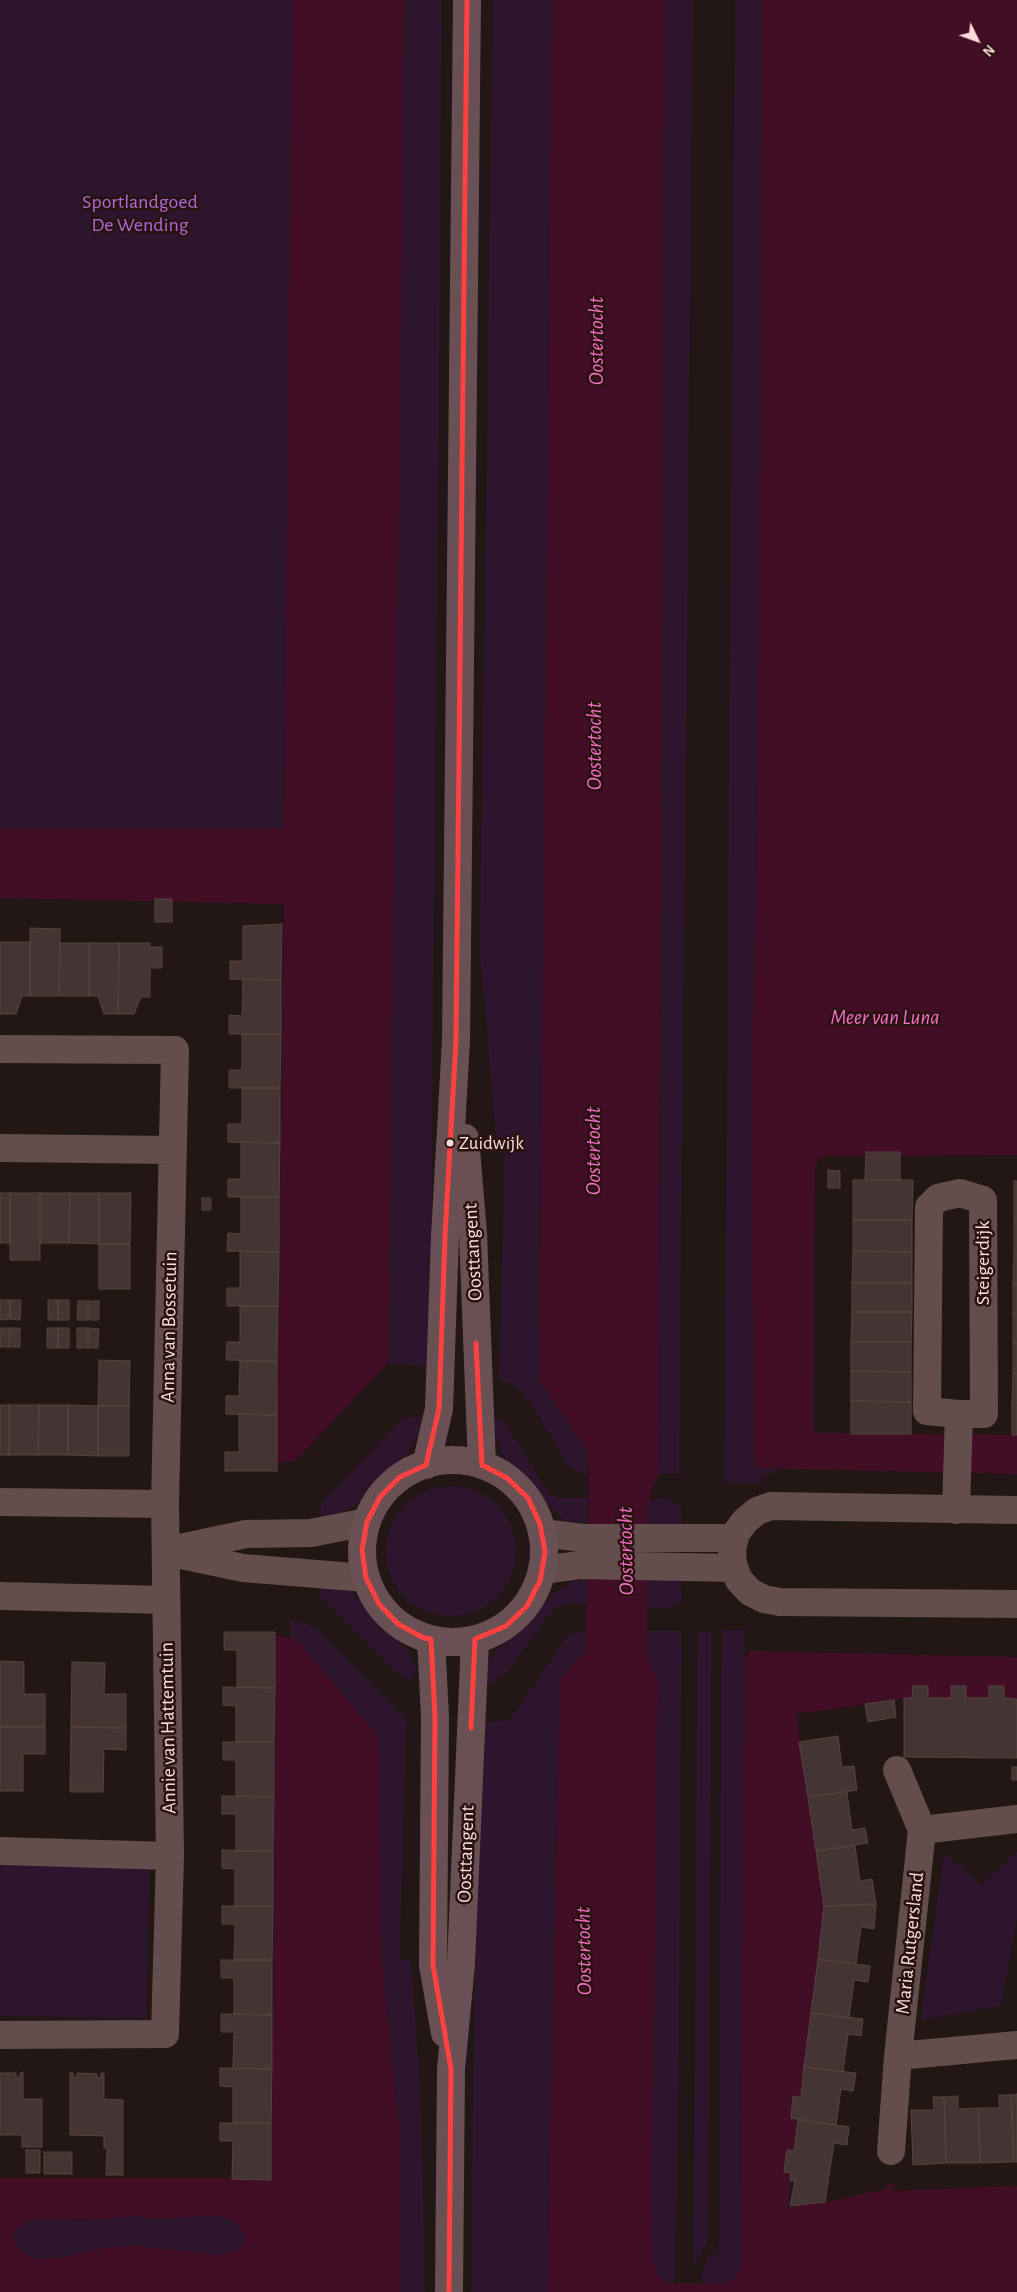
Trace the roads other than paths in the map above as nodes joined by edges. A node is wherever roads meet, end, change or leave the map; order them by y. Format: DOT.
graph roads {
  1 [pos="467,0"];
  2 [pos="456,1040"];
  3 [pos="0,1049"];
  4 [pos="0,1148"];
  5 [pos="173,1150"];
  6 [pos="958,1414"];
  7 [pos="426,1464"];
  8 [pos="482,1465"];
  9 [pos="0,1502"];
  10 [pos="165,1504"];
  11 [pos="956,1510"];
  12 [pos="1017,1510"];
  13 [pos="367,1522"];
  14 [pos="542,1533"];
  15 [pos="735,1538"];
  16 [pos="166,1551"];
  17 [pos="734,1568"];
  18 [pos="542,1570"];
  19 [pos="366,1578"];
  20 [pos="0,1596"];
  21 [pos="166,1600"];
  22 [pos="1017,1604"];
  23 [pos="431,1639"];
  24 [pos="475,1640"];
  25 [pos="897,1770"];
  26 [pos="1017,1819"];
  27 [pos="922,1830"];
  28 [pos="0,1851"];
  29 [pos="170,1856"];
  30 [pos="0,2035"];
  31 [pos="1017,2045"];
  32 [pos="898,2056"];
  33 [pos="451,2069"];
  34 [pos="891,2151"];
  35 [pos="449,2292"];
  1 -- 2 [label="main road, Oosttangent"];
  2 -- 7 [label="main road, Oosttangent"];
  2 -- 8 [label="main road, Oosttangent"];
  3 -- 5 [label="street, Anna van Bossetuin"];
  4 -- 5 [label="street"];
  5 -- 10 [label="street, Anna van Bossetuin"];
  6 -- 6 [label="street, Steigerdijk"];
  6 -- 11 [label="street"];
  7 -- 8 [label="main road"];
  7 -- 13 [label="main road"];
  8 -- 14 [label="main road"];
  9 -- 10 [label="street"];
  10 -- 16 [label="street, Anna van Bossetuin"];
  11 -- 12 [label="street"];
  11 -- 15 [label="street"];
  13 -- 16 [label="street"];
  13 -- 19 [label="main road"];
  14 -- 15 [label="street"];
  14 -- 18 [label="main road"];
  15 -- 17 [label="street"];
  16 -- 19 [label="street"];
  16 -- 21 [label="street, Annie van Hattemtuin"];
  17 -- 18 [label="street"];
  17 -- 22 [label="street"];
  18 -- 24 [label="main road"];
  19 -- 23 [label="main road"];
  20 -- 21 [label="street"];
  21 -- 29 [label="street, Annie van Hattemtuin"];
  23 -- 24 [label="main road"];
  23 -- 33 [label="main road, Oosttangent"];
  24 -- 33 [label="main road, Oosttangent"];
  25 -- 27 [label="street, Maria Rutgersland"];
  26 -- 27 [label="street"];
  27 -- 32 [label="street, Maria Rutgersland"];
  28 -- 29 [label="street"];
  29 -- 30 [label="street, Annie van Hattemtuin"];
  31 -- 32 [label="street"];
  32 -- 34 [label="street, Maria Rutgersland"];
  33 -- 35 [label="main road, Oosttangent"];
}
